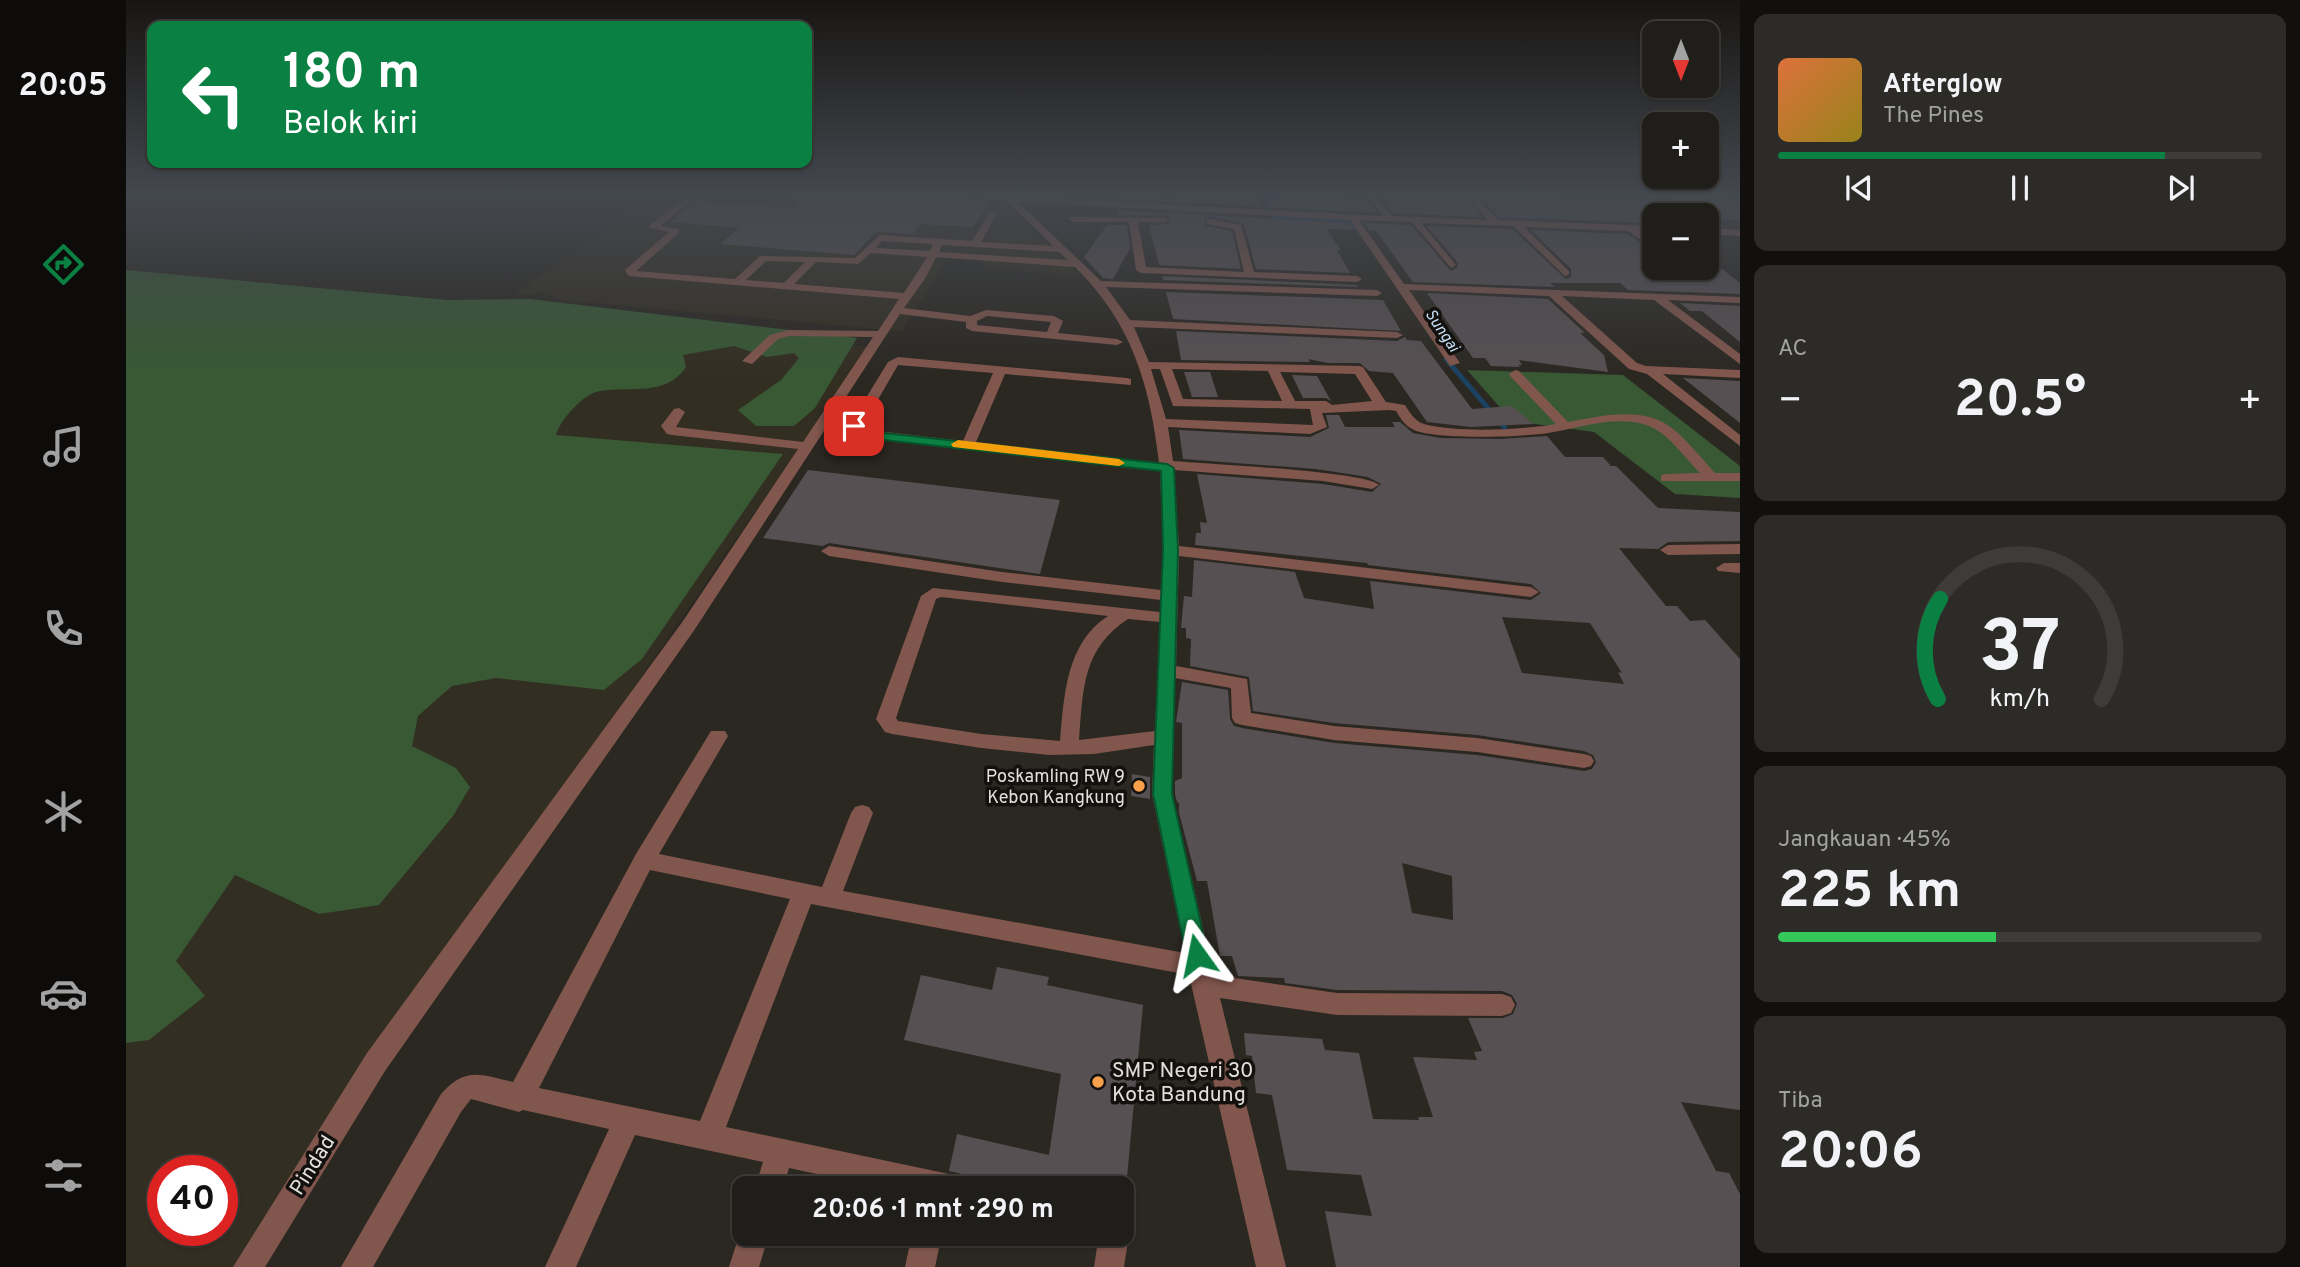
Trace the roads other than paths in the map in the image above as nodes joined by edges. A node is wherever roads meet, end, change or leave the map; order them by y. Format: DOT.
graph roads {
  1 [pos="649,255"];
  2 [pos="864,255"];
  3 [pos="932,255"];
  4 [pos="934,255"];
  5 [pos="1068,255"];
  6 [pos="1139,255"];
  7 [pos="1245,255"];
  8 [pos="1380,255"];
  9 [pos="1443,255"];
  10 [pos="1547,255"];
  11 [pos="813,259"];
  12 [pos="839,262"];
  13 [pos="1077,264"];
  14 [pos="1451,265"];
  15 [pos="830,272"];
  16 [pos="1565,273"];
  17 [pos="1250,275"];
  18 [pos="1357,279"];
  19 [pos="821,281"];
  20 [pos="737,283"];
  21 [pos="1098,284"];
  22 [pos="786,287"];
  23 [pos="1402,287"];
  24 [pos="813,290"];
  25 [pos="1377,293"];
  26 [pos="1552,293"];
  27 [pos="1658,298"];
  28 [pos="1740,300"];
  29 [pos="903,304"];
  30 [pos="1126,323"];
  31 [pos="881,334"];
  32 [pos="1397,335"];
  33 [pos="1117,342"];
  34 [pos="748,360"];
  35 [pos="1740,360"];
  36 [pos="1454,363"];
  37 [pos="1144,365"];
  38 [pos="1165,365"];
  39 [pos="1272,368"];
  40 [pos="1001,370"];
  41 [pos="1650,370"];
  42 [pos="1515,374"];
  43 [pos="1740,374"];
  44 [pos="1127,382"];
  45 [pos="1290,404"];
  46 [pos="678,412"];
  47 [pos="1161,423"];
  48 [pos="1564,425"];
  49 [pos="1740,442"];
  50 [pos="968,445"];
  51 [pos="807,446"];
  52 [pos="1167,467"];
  53 [pos="1711,477"];
  54 [pos="1740,477"];
  55 [pos="1666,478"];
  56 [pos="1372,485"];
  57 [pos="1740,549"];
  58 [pos="1171,550"];
  59 [pos="1668,550"];
  60 [pos="829,551"];
  61 [pos="1531,592"];
  62 [pos="1169,596"];
  63 [pos="1125,613"];
  64 [pos="1168,618"];
  65 [pos="1166,670"];
  66 [pos="718,736"];
  67 [pos="1162,737"];
  68 [pos="1069,748"];
  69 [pos="1584,761"];
  70 [pos="862,813"];
  71 [pos="644,860"];
  72 [pos="816,896"];
  73 [pos="1202,975"];
  74 [pos="1502,1005"];
  75 [pos="519,1098"];
  76 [pos="628,1120"];
  77 [pos="708,1136"];
  78 [pos="780,1152"];
  79 [pos="773,1176"];
  80 [pos="890,1176"];
  81 [pos="750,1246"];
  82 [pos="924,1246"];
  83 [pos="1112,1246"];
  84 [pos="248,1267"];
  85 [pos="356,1267"];
  86 [pos="560,1267"];
  87 [pos="744,1267"];
  88 [pos="920,1267"];
  89 [pos="1109,1267"];
  90 [pos="1271,1267"];
  1 -- 20 [label="street"];
  2 -- 12 [label="street"];
  3 -- 29 [label="street, Pindad"];
  4 -- 13 [label="street"];
  5 -- 13 [label="street"];
  6 -- 17 [label="street"];
  7 -- 17 [label="street"];
  8 -- 23 [label="street"];
  9 -- 14 [label="street"];
  10 -- 16 [label="street"];
  11 -- 12 [label="street"];
  11 -- 20 [label="street"];
  11 -- 22 [label="street"];
  12 -- 15 [label="street"];
  13 -- 21 [label="street"];
  17 -- 18 [label="street"];
  19 -- 24 [label="street"];
  20 -- 22 [label="street"];
  21 -- 25 [label="street"];
  21 -- 30 [label="street"];
  22 -- 24 [label="street"];
  23 -- 26 [label="street"];
  23 -- 36 [label="street"];
  24 -- 29 [label="street"];
  26 -- 27 [label="street"];
  26 -- 41 [label="street"];
  27 -- 28 [label="street"];
  27 -- 35 [label="street"];
  29 -- 31 [label="street, Pindad"];
  29 -- 33 [label="street"];
  30 -- 32 [label="street"];
  30 -- 37 [label="street"];
  31 -- 34 [label="street"];
  31 -- 51 [label="street, Pindad"];
  37 -- 38 [label="street"];
  37 -- 47 [label="street"];
  38 -- 39 [label="street"];
  38 -- 45 [label="street"];
  39 -- 45 [label="street"];
  39 -- 45 [label="street"];
  40 -- 44 [label="street"];
  40 -- 50 [label="street"];
  40 -- 50 [label="street"];
  41 -- 43 [label="street"];
  41 -- 49 [label="street"];
  42 -- 48 [label="street"];
  46 -- 51 [label="street"];
  47 -- 48 [label="street"];
  47 -- 52 [label="street"];
  48 -- 53 [label="street"];
  50 -- 52 [label="street"];
  51 -- 84 [label="street, Pindad"];
  52 -- 56 [label="street"];
  52 -- 58 [label="street"];
  53 -- 54 [label="street"];
  53 -- 55 [label="street"];
  57 -- 59 [label="street"];
  58 -- 61 [label="street"];
  58 -- 62 [label="street"];
  60 -- 62 [label="street"];
  62 -- 64 [label="street"];
  63 -- 64 [label="street"];
  63 -- 68 [label="street"];
  63 -- 68 [label="street"];
  64 -- 65 [label="street"];
  65 -- 67 [label="street"];
  65 -- 69 [label="street"];
  66 -- 71 [label="street"];
  67 -- 68 [label="street"];
  67 -- 73 [label="street"];
  70 -- 72 [label="street"];
  71 -- 72 [label="street"];
  71 -- 75 [label="street"];
  72 -- 73 [label="street"];
  72 -- 77 [label="street"];
  73 -- 74 [label="street"];
  73 -- 90 [label="street"];
  75 -- 76 [label="street"];
  75 -- 85 [label="street"];
  76 -- 77 [label="street"];
  76 -- 86 [label="street"];
  77 -- 78 [label="street"];
  78 -- 79 [label="street"];
  78 -- 80 [label="street"];
  81 -- 87 [label="street"];
  82 -- 88 [label="street"];
  83 -- 89 [label="street"];
}
